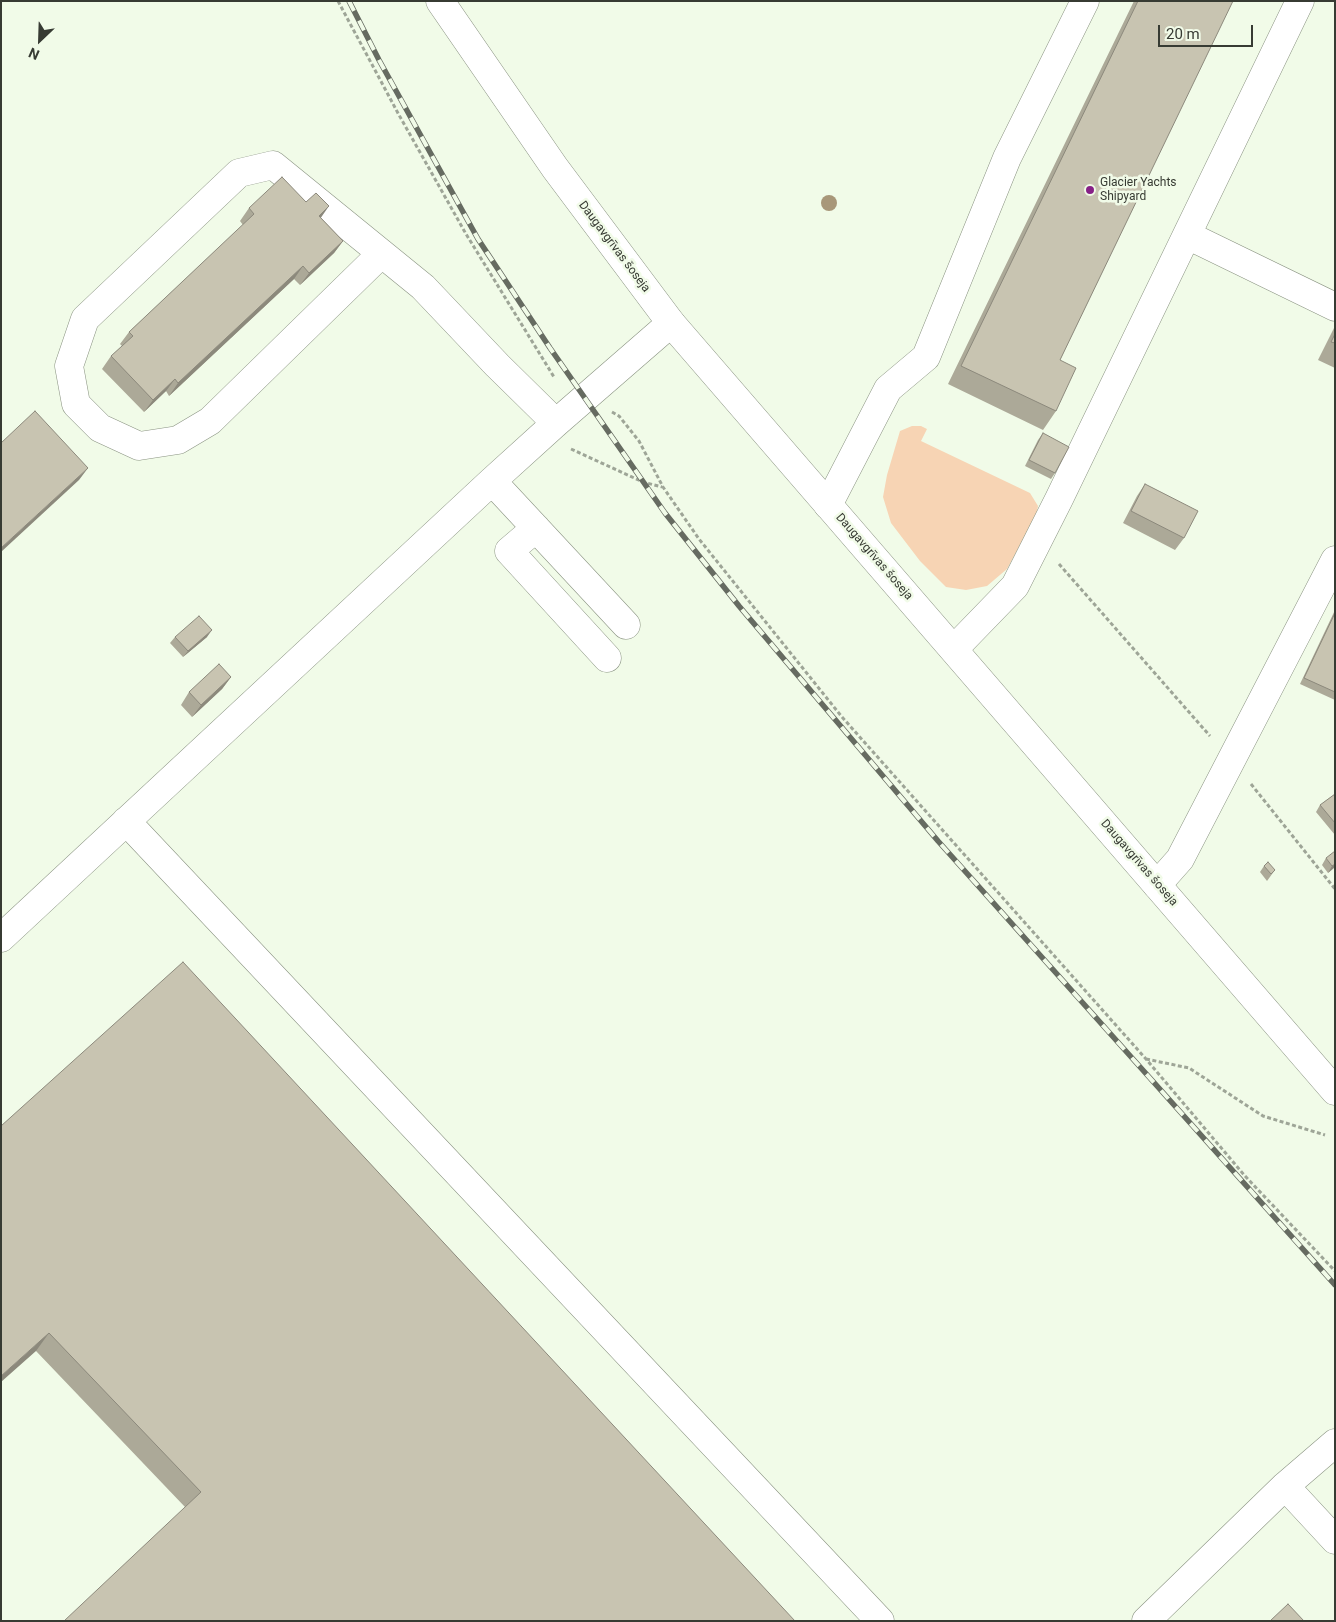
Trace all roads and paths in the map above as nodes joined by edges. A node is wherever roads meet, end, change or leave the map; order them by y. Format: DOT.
graph roads {
  1 [pos="338,1"];
  2 [pos="440,1"];
  3 [pos="1085,1"];
  4 [pos="1300,1"];
  5 [pos="1187,235"];
  6 [pos="381,254"];
  7 [pos="1335,307"];
  8 [pos="671,323"];
  9 [pos="585,399"];
  10 [pos="547,431"];
  11 [pos="492,481"];
  12 [pos="663,487"];
  13 [pos="828,505"];
  14 [pos="536,528"];
  15 [pos="1038,541"];
  16 [pos="1335,560"];
  17 [pos="626,625"];
  18 [pos="954,649"];
  19 [pos="607,658"];
  20 [pos="1231,759"];
  21 [pos="126,821"];
  22 [pos="1157,884"];
  23 [pos="1335,889"];
  24 [pos="1,938"];
  25 [pos="1146,1058"];
  26 [pos="1335,1091"];
  27 [pos="1325,1135"];
  28 [pos="1334,1269"];
  29 [pos="1335,1443"];
  30 [pos="1285,1486"];
  31 [pos="1335,1540"];
  32 [pos="880,1621"];
  33 [pos="1146,1621"];
  1 -- 9 [label="path"];
  2 -- 8 [label="main road, Daugavgrīvas šoseja"];
  3 -- 13 [label="main road"];
  4 -- 5 [label="main road"];
  5 -- 7 [label="main road"];
  5 -- 15 [label="main road"];
  6 -- 6 [label="main road"];
  6 -- 10 [label="main road"];
  8 -- 9 [label="main road"];
  8 -- 13 [label="main road, Daugavgrīvas šoseja"];
  9 -- 10 [label="main road"];
  9 -- 12 [label="path"];
  10 -- 11 [label="main road"];
  10 -- 12 [label="path"];
  11 -- 14 [label="main road"];
  11 -- 21 [label="main road"];
  12 -- 25 [label="path"];
  13 -- 18 [label="main road, Daugavgrīvas šoseja"];
  14 -- 17 [label="main road"];
  14 -- 19 [label="main road"];
  15 -- 18 [label="main road"];
  15 -- 20 [label="path"];
  16 -- 20 [label="main road"];
  18 -- 22 [label="main road, Daugavgrīvas šoseja"];
  20 -- 22 [label="main road"];
  20 -- 23 [label="path"];
  21 -- 24 [label="main road"];
  21 -- 32 [label="main road"];
  22 -- 26 [label="main road, Daugavgrīvas šoseja"];
  25 -- 27 [label="path"];
  25 -- 28 [label="path"];
  29 -- 30 [label="main road"];
  30 -- 31 [label="main road"];
  30 -- 33 [label="main road"];
}
